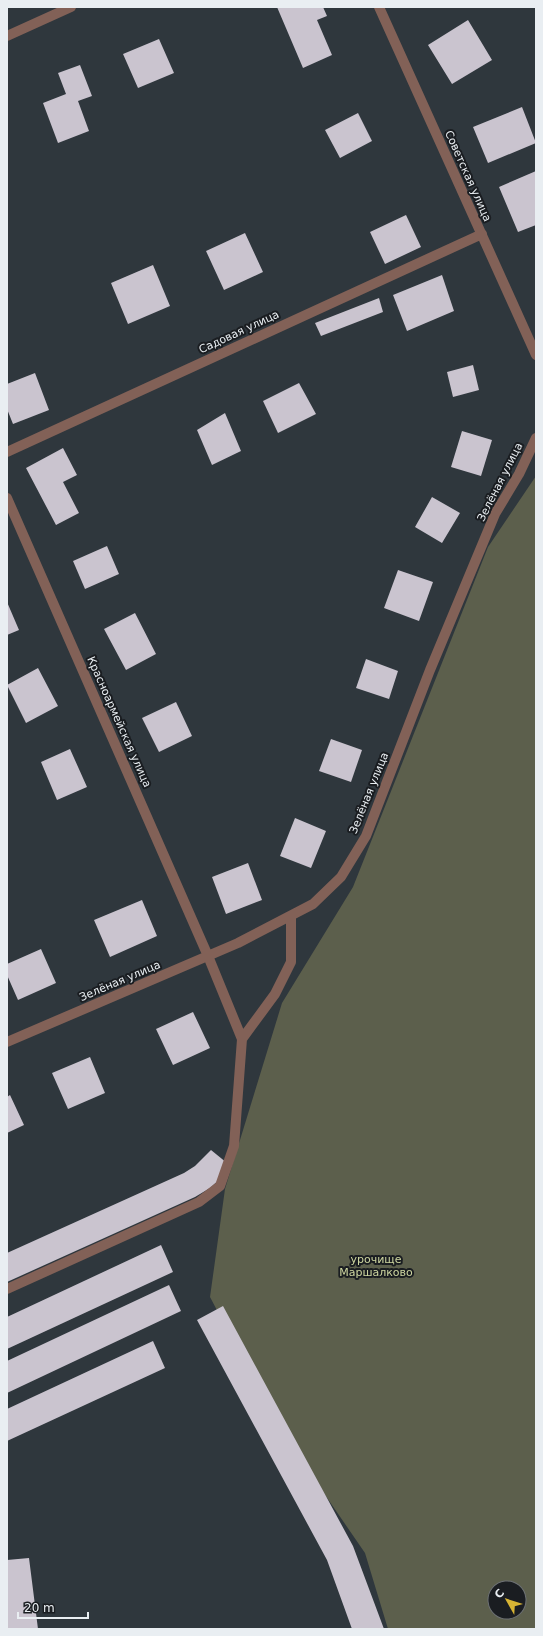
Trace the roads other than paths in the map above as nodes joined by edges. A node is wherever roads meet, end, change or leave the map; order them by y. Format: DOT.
graph roads {
  1 [pos="70,7"];
  2 [pos="379,7"];
  3 [pos="7,36"];
  4 [pos="482,234"];
  5 [pos="536,355"];
  6 [pos="536,438"];
  7 [pos="7,452"];
  8 [pos="7,498"];
  9 [pos="291,916"];
  10 [pos="208,956"];
  11 [pos="242,1039"];
  12 [pos="7,1042"];
  13 [pos="7,1289"];
  1 -- 3 [label="street"];
  2 -- 4 [label="street, Советская улица"];
  4 -- 5 [label="street, Советская улица"];
  4 -- 7 [label="street, Садовая улица"];
  6 -- 9 [label="street, Зелёная улица"];
  8 -- 10 [label="street, Красноармейская улица"];
  9 -- 10 [label="street, Зелёная улица"];
  9 -- 11 [label="street"];
  10 -- 11 [label="street, Красноармейская улица"];
  10 -- 12 [label="street, Зелёная улица"];
  11 -- 13 [label="street"];
}
